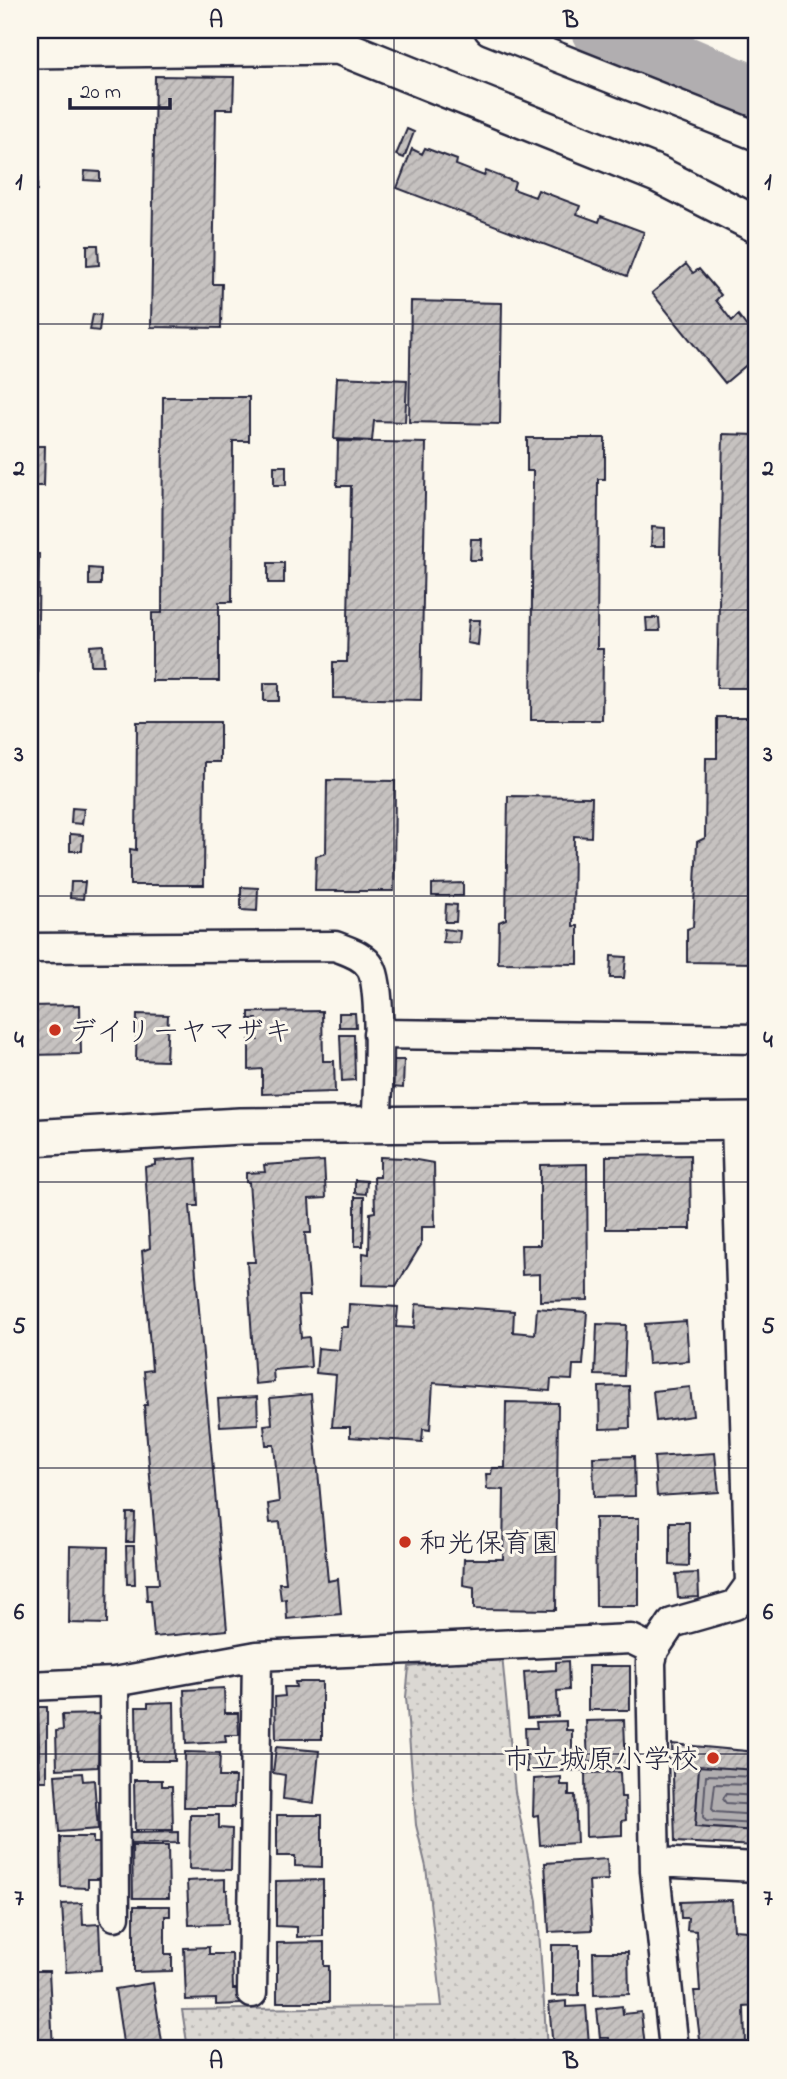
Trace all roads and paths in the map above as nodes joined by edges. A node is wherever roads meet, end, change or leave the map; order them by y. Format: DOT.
graph roads {
  1 [pos="489,30"];
  2 [pos="342,38"];
  3 [pos="30,50"];
  4 [pos="757,136"];
  5 [pos="757,225"];
  6 [pos="30,948"];
  7 [pos="378,1034"];
  8 [pos="757,1039"];
  9 [pos="747,1121"];
  10 [pos="376,1124"];
  11 [pos="30,1138"];
  12 [pos="654,1650"];
  13 [pos="257,1656"];
  14 [pos="114,1682"];
  15 [pos="30,1686"];
  16 [pos="655,1862"];
  17 [pos="757,1867"];
  18 [pos="115,1916"];
  19 [pos="252,1993"];
  20 [pos="674,2049"];
  1 -- 4 [label="street"];
  2 -- 3 [label="street"];
  2 -- 5 [label="street"];
  6 -- 7 [label="street"];
  7 -- 8 [label="street"];
  7 -- 10 [label="street"];
  9 -- 10 [label="street"];
  9 -- 12 [label="street"];
  10 -- 11 [label="street"];
  12 -- 13 [label="street"];
  12 -- 16 [label="street"];
  13 -- 14 [label="street"];
  13 -- 19 [label="street"];
  14 -- 15 [label="street"];
  14 -- 18 [label="street"];
  16 -- 17 [label="street"];
  16 -- 20 [label="street"];
}
